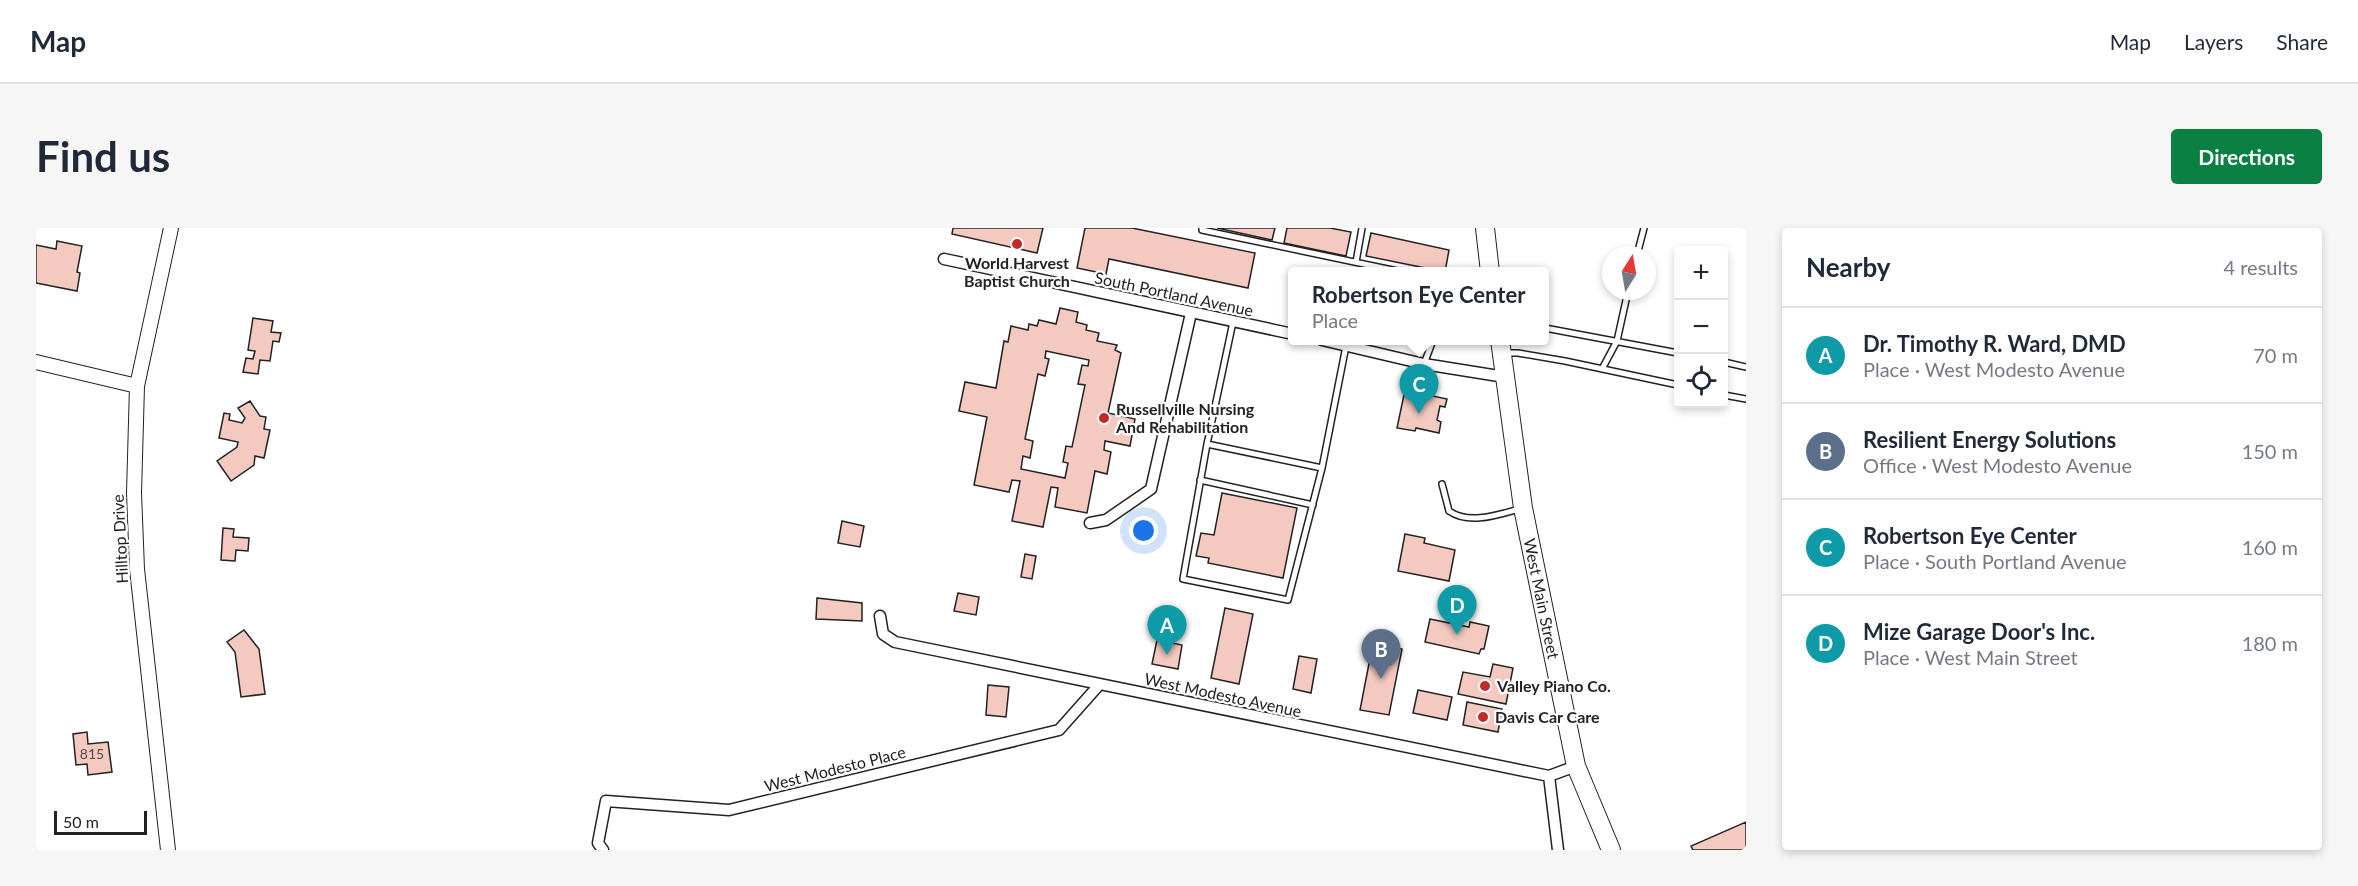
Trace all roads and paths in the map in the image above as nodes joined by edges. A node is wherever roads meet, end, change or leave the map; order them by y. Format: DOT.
graph roads {
  1 [pos="171,228"];
  2 [pos="1202,228"];
  3 [pos="1362,228"];
  4 [pos="1485,228"];
  5 [pos="1644,228"];
  6 [pos="1639,246"];
  7 [pos="944,259"];
  8 [pos="1356,262"];
  9 [pos="1379,267"];
  10 [pos="1489,267"];
  11 [pos="1626,300"];
  12 [pos="1191,313"];
  13 [pos="1233,322"];
  14 [pos="1549,329"];
  15 [pos="1288,333"];
  16 [pos="1617,341"];
  17 [pos="1342,345"];
  18 [pos="1431,345"];
  19 [pos="1346,346"];
  20 [pos="1501,347"];
  21 [pos="1674,352"];
  22 [pos="36,362"];
  23 [pos="1728,363"];
  24 [pos="1424,364"];
  25 [pos="1746,367"];
  26 [pos="1602,369"];
  27 [pos="1505,377"];
  28 [pos="1674,384"];
  29 [pos="137,386"];
  30 [pos="1728,396"];
  31 [pos="1746,399"];
  32 [pos="1207,444"];
  33 [pos="1322,468"];
  34 [pos="1200,480"];
  35 [pos="1442,484"];
  36 [pos="1313,505"];
  37 [pos="1523,507"];
  38 [pos="1090,523"];
  39 [pos="880,616"];
  40 [pos="1099,685"];
  41 [pos="1576,766"];
  42 [pos="1549,776"];
  43 [pos="168,850"];
  44 [pos="603,850"];
  45 [pos="1557,850"];
  46 [pos="1611,850"];
  1 -- 29 [label="street, Hilltop Drive"];
  2 -- 8 [label="lane"];
  3 -- 8 [label="lane"];
  4 -- 10 [label="main road"];
  5 -- 6 [label="lane"];
  7 -- 12 [label="street, South Portland Avenue"];
  8 -- 9 [label="lane"];
  11 -- 16 [label="lane"];
  12 -- 13 [label="street, South Portland Avenue"];
  12 -- 38 [label="street"];
  13 -- 15 [label="street, South Portland Avenue"];
  13 -- 32 [label="lane"];
  14 -- 16 [label="lane"];
  16 -- 21 [label="lane"];
  16 -- 26 [label="lane"];
  17 -- 19 [label="street"];
  18 -- 24 [label="lane"];
  19 -- 24 [label="street"];
  19 -- 33 [label="lane"];
  20 -- 26 [label="lane"];
  20 -- 27 [label="main road, West Main Street"];
  22 -- 29 [label="street"];
  23 -- 25 [label="lane"];
  24 -- 27 [label="street"];
  26 -- 28 [label="lane"];
  27 -- 37 [label="main road, West Main Street"];
  29 -- 43 [label="street, Hilltop Drive"];
  30 -- 31 [label="lane"];
  32 -- 33 [label="lane"];
  32 -- 34 [label="lane"];
  33 -- 36 [label="lane"];
  34 -- 36 [label="lane"];
  34 -- 36 [label="lane"];
  35 -- 37 [label="lane"];
  37 -- 41 [label="main road, West Main Street"];
  39 -- 40 [label="street, West Modesto Avenue"];
  40 -- 42 [label="street, West Modesto Avenue"];
  40 -- 44 [label="street, West Modesto Place"];
  41 -- 42 [label="street"];
  41 -- 46 [label="main road, West Main Street"];
  42 -- 45 [label="street"];
}
